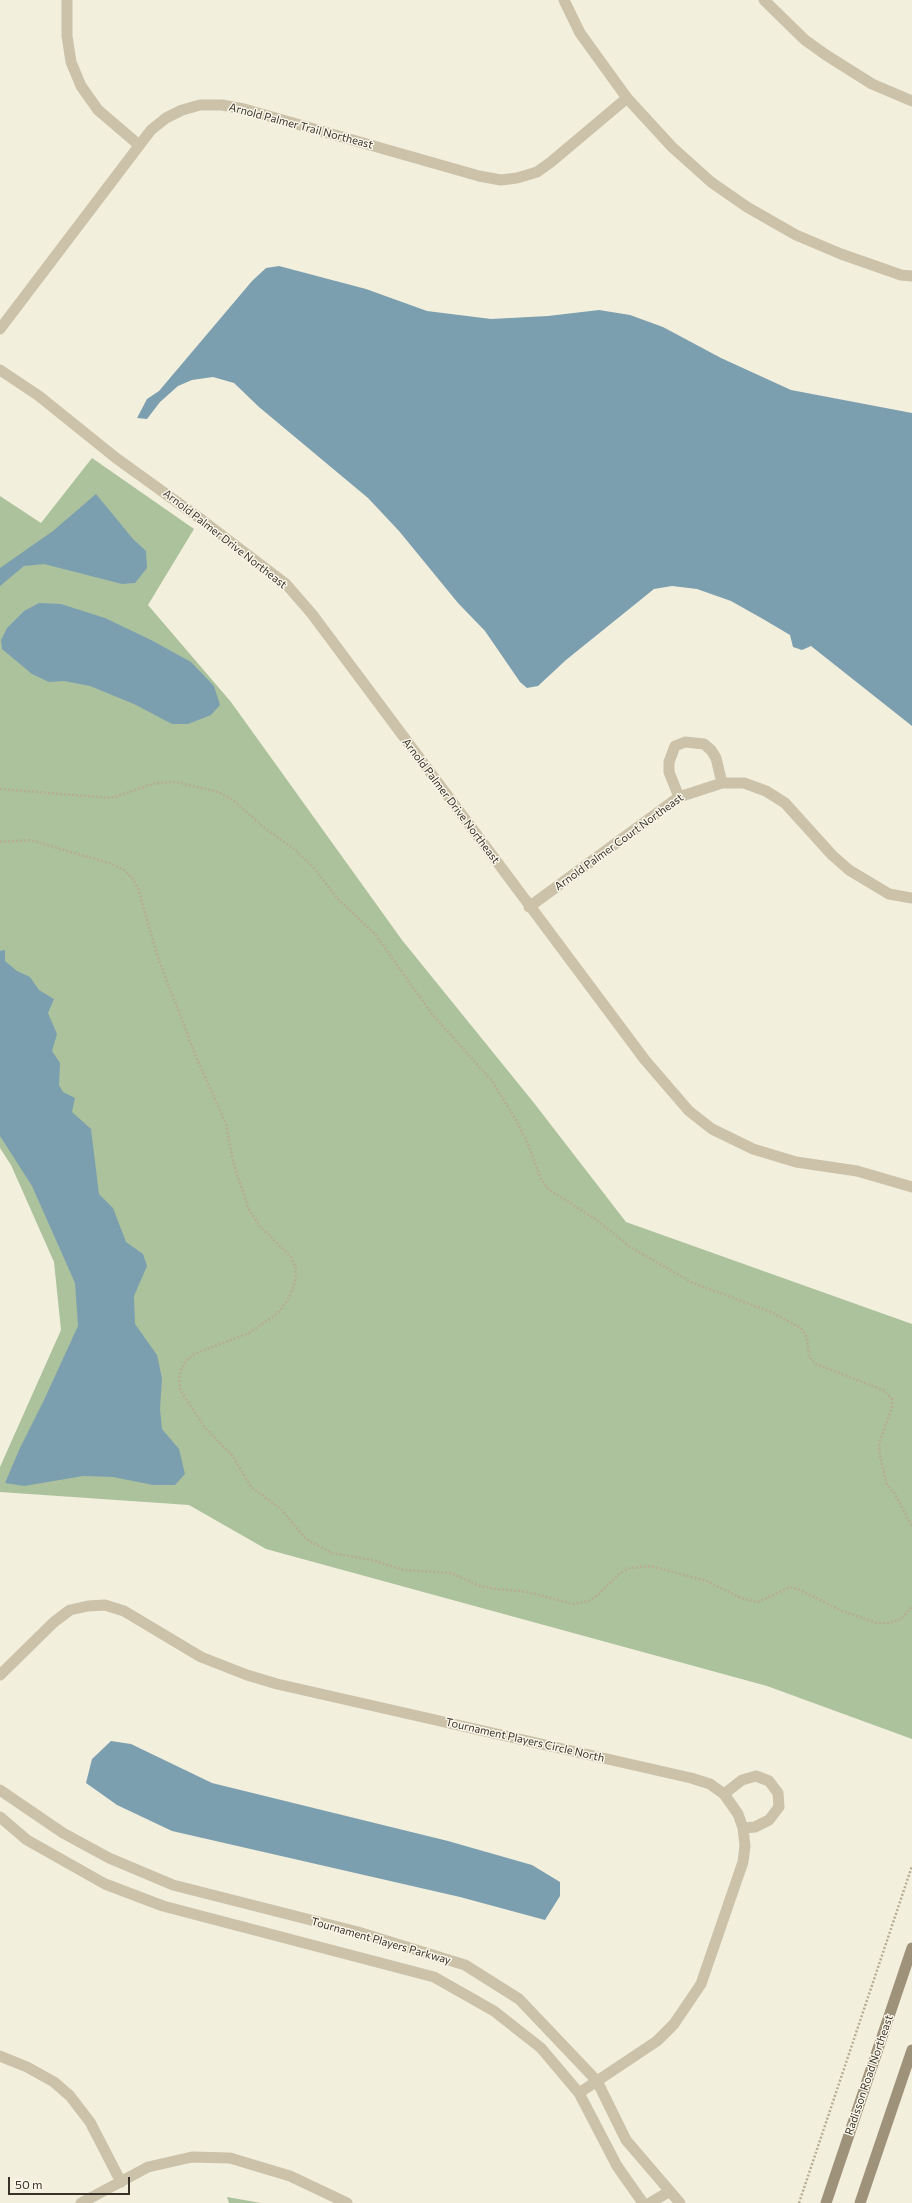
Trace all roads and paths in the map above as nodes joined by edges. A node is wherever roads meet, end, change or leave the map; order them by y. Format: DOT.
graph roads {
  1 [pos="67,0"];
  2 [pos="564,0"];
  3 [pos="764,0"];
  4 [pos="627,98"];
  5 [pos="912,101"];
  6 [pos="140,145"];
  7 [pos="912,276"];
  8 [pos="0,328"];
  9 [pos="0,370"];
  10 [pos="722,783"];
  11 [pos="0,789"];
  12 [pos="679,796"];
  13 [pos="0,842"];
  14 [pos="912,898"];
  15 [pos="530,906"];
  16 [pos="912,1187"];
  17 [pos="912,1526"];
  18 [pos="912,1606"];
  19 [pos="0,1675"];
  20 [pos="0,1790"];
  21 [pos="724,1794"];
  22 [pos="0,1817"];
  23 [pos="743,1828"];
  24 [pos="912,1866"];
  25 [pos="912,1948"];
  26 [pos="912,2050"];
  27 [pos="0,2056"];
  28 [pos="597,2081"];
  29 [pos="579,2093"];
  30 [pos="121,2182"];
  31 [pos="670,2191"];
  32 [pos="81,2203"];
  33 [pos="347,2203"];
  34 [pos="643,2203"];
  35 [pos="650,2203"];
  36 [pos="680,2203"];
  37 [pos="799,2203"];
  38 [pos="826,2203"];
  39 [pos="860,2203"];
  1 -- 6 [label="street"];
  2 -- 4 [label="street"];
  3 -- 5 [label="street"];
  4 -- 6 [label="street, Arnold Palmer Trail Northeast"];
  4 -- 7 [label="street"];
  6 -- 8 [label="street, Arnold Palmer Trail Northeast"];
  9 -- 15 [label="street, Arnold Palmer Drive Northeast"];
  10 -- 12 [label="street, Arnold Palmer Court Northeast"];
  10 -- 12 [label="street"];
  10 -- 14 [label="street, Arnold Palmer Court Northeast"];
  11 -- 17 [label="path"];
  12 -- 15 [label="street, Arnold Palmer Court Northeast"];
  13 -- 18 [label="path"];
  15 -- 16 [label="street, Arnold Palmer Drive Northeast"];
  19 -- 21 [label="street, Tournament Players Circle North"];
  20 -- 28 [label="street, Tournament Players Parkway"];
  21 -- 23 [label="street, Tournament Players Circle North"];
  21 -- 23 [label="street"];
  22 -- 29 [label="street, Tournament Players Parkway"];
  23 -- 28 [label="street, Tournament Players Circle North"];
  24 -- 37 [label="path"];
  25 -- 38 [label="main road, Radisson Road Northeast"];
  26 -- 39 [label="main road"];
  27 -- 30 [label="street"];
  28 -- 29 [label="street, Tournament Players Circle North"];
  28 -- 31 [label="street, Tournament Players Parkway"];
  29 -- 34 [label="street, Tournament Players Parkway"];
  30 -- 32 [label="street"];
  30 -- 33 [label="street"];
  31 -- 35 [label="street"];
  31 -- 36 [label="street, Tournament Players Parkway"];
}
